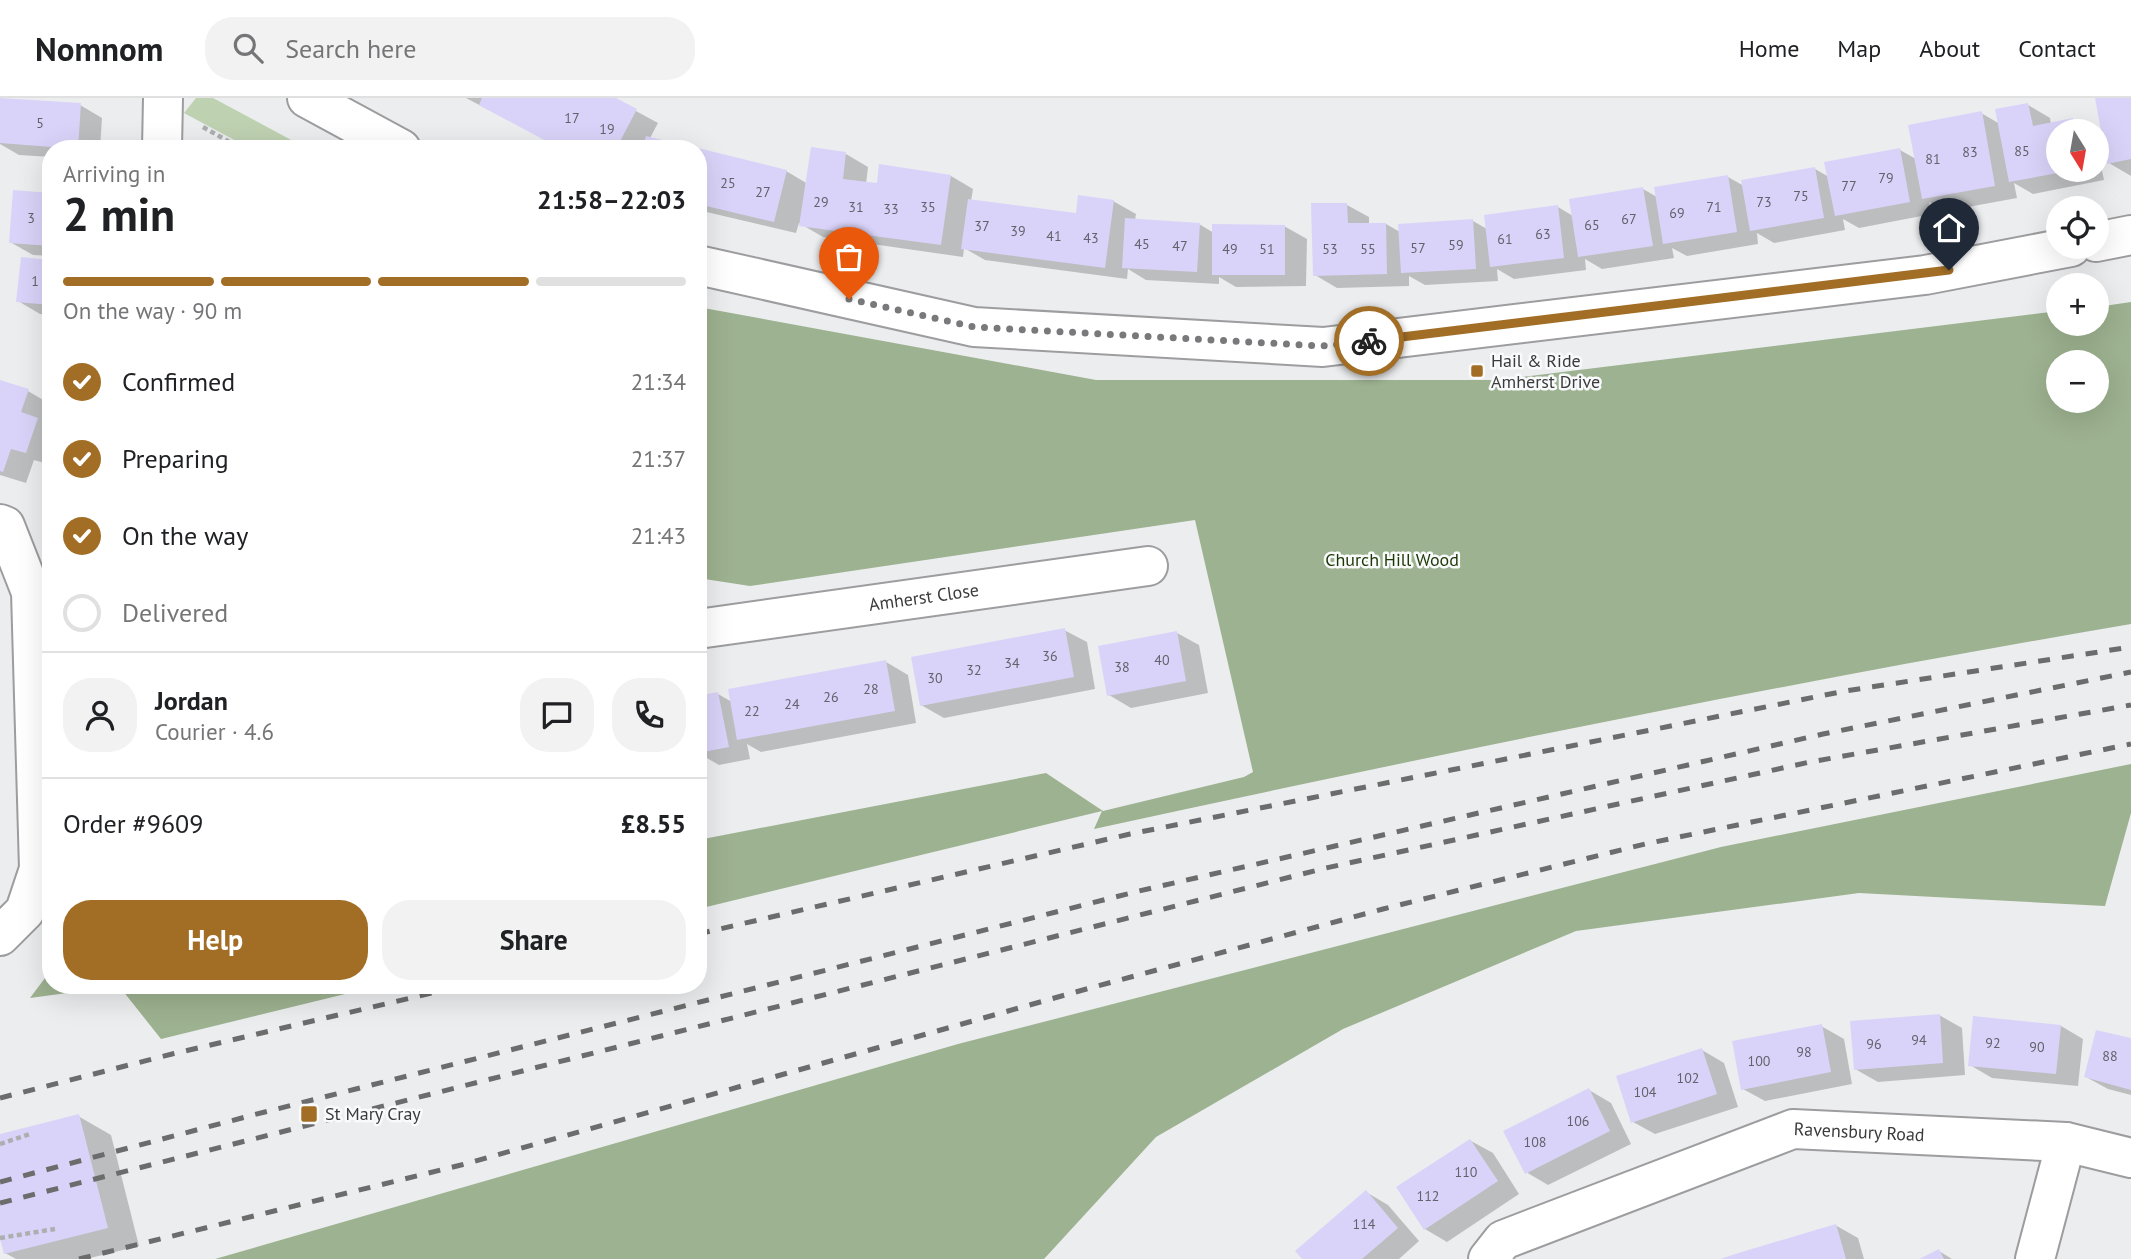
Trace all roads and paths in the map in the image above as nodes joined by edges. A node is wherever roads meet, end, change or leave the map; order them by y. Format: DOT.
graph roads {
  1 [pos="163,98"];
  2 [pos="307,98"];
  3 [pos="162,140"];
  4 [pos="384,140"];
  5 [pos="2131,235"];
  6 [pos="2109,239"];
  7 [pos="2046,252"];
  8 [pos="707,267"];
  9 [pos="0,524"];
  10 [pos="1147,566"];
  11 [pos="707,628"];
  12 [pos="0,936"];
  13 [pos="30,1134"];
  14 [pos="2066,1142"];
  15 [pos="0,1144"];
  16 [pos="2131,1158"];
  17 [pos="55,1229"];
  18 [pos="0,1238"];
  19 [pos="1489,1259"];
  20 [pos="2035,1259"];
  1 -- 3 [label="street"];
  2 -- 4 [label="street"];
  5 -- 6 [label="street"];
  7 -- 8 [label="street"];
  9 -- 12 [label="street"];
  10 -- 11 [label="street, Amherst Close"];
  13 -- 15 [label="path"];
  14 -- 16 [label="street, Ravensbury Road"];
  14 -- 19 [label="street, Ravensbury Road"];
  14 -- 20 [label="street"];
  17 -- 18 [label="path"];
}
